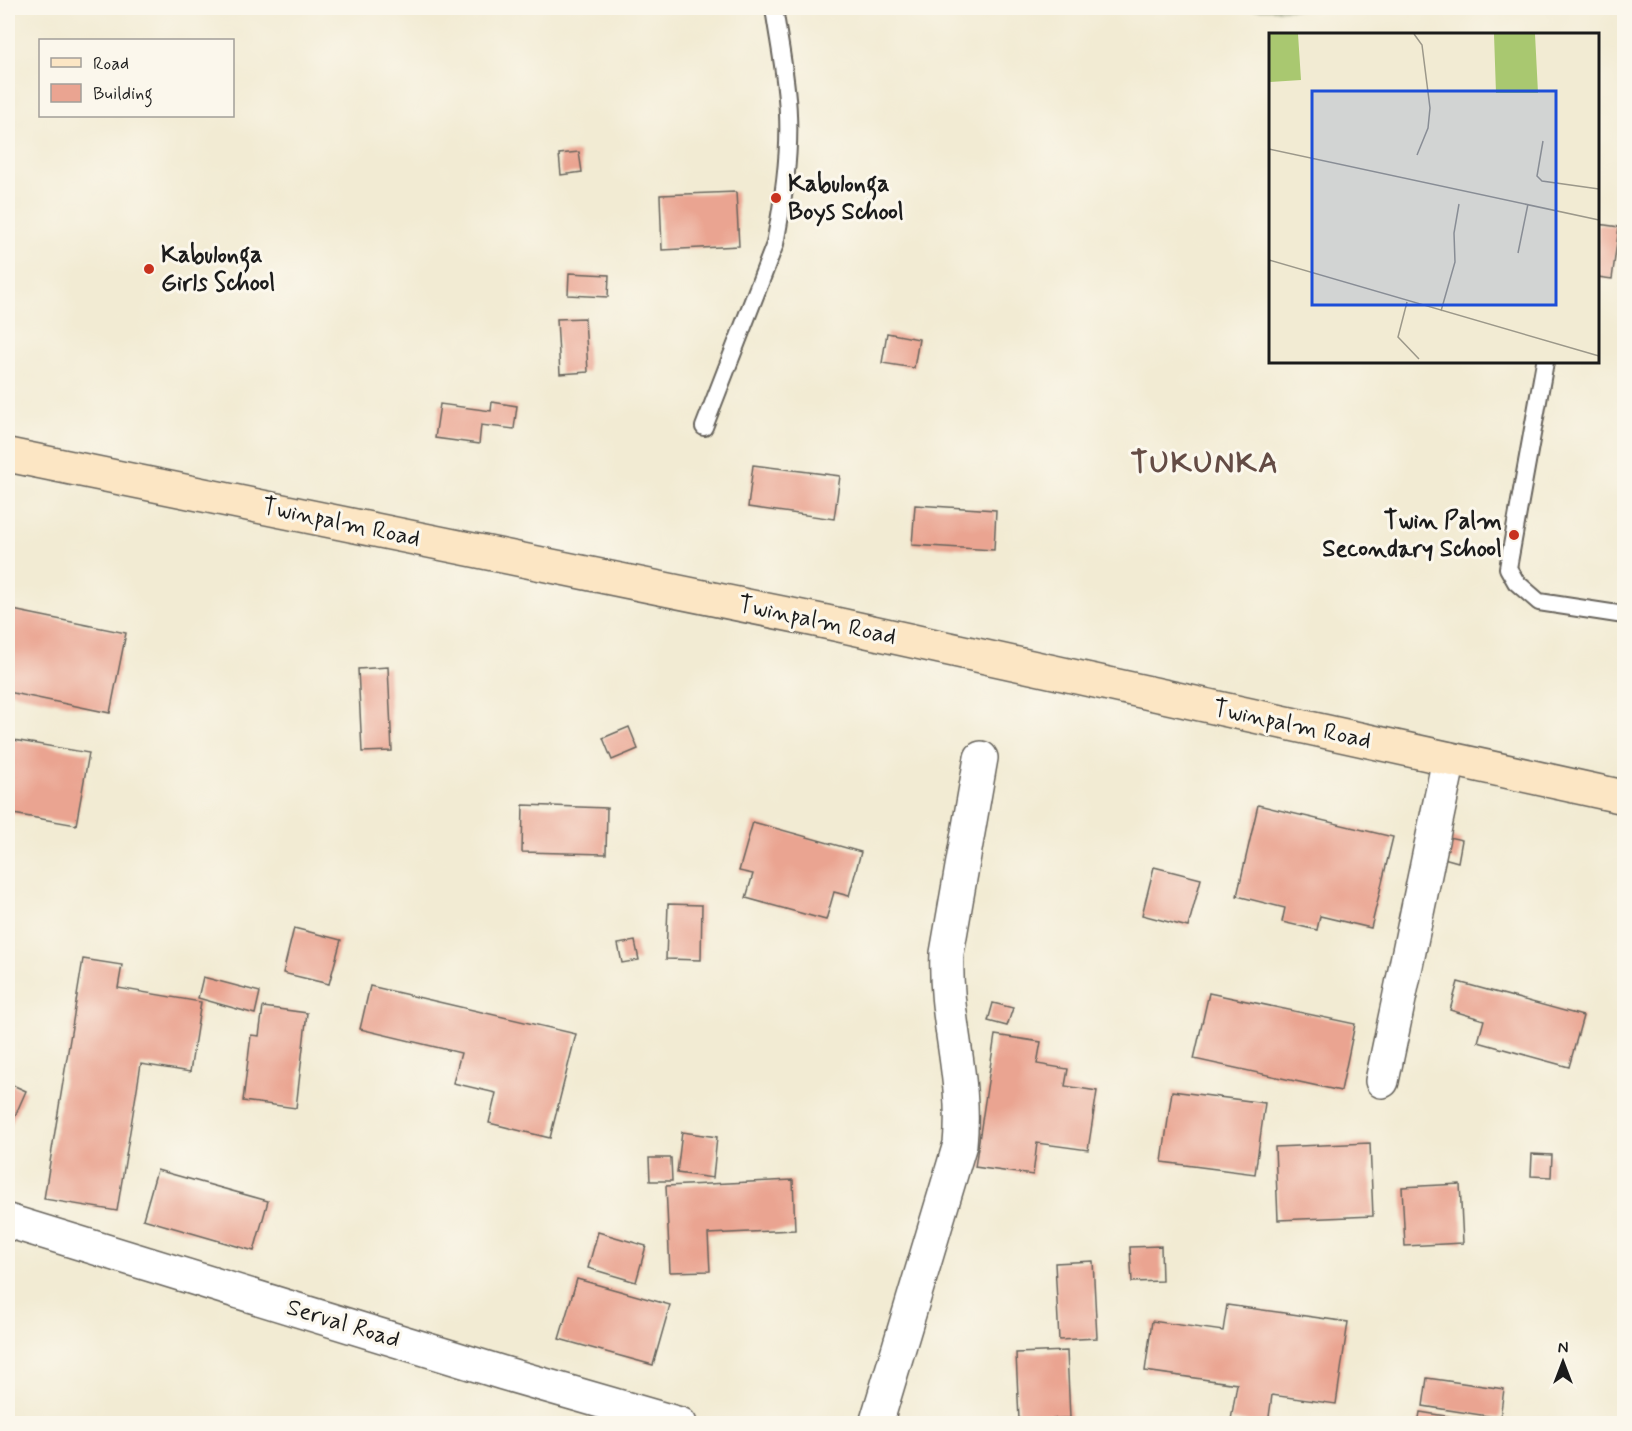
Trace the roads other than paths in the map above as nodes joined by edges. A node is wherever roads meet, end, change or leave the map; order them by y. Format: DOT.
graph roads {
  1 [pos="774,8"];
  2 [pos="1545,363"];
  3 [pos="704,428"];
  4 [pos="8,454"];
  5 [pos="1624,615"];
  6 [pos="981,758"];
  7 [pos="1449,759"];
  8 [pos="1624,797"];
  9 [pos="1383,1081"];
  10 [pos="8,1221"];
  11 [pos="635,1417"];
  12 [pos="680,1424"];
  13 [pos="876,1424"];
  1 -- 3 [label="lane"];
  2 -- 5 [label="lane"];
  4 -- 7 [label="main road, Twinpalm Road"];
  6 -- 13 [label="street"];
  7 -- 8 [label="main road, Twinpalm Road"];
  7 -- 9 [label="street"];
  10 -- 11 [label="street, Serval Road"];
  11 -- 12 [label="street, Serval Road"];
}
